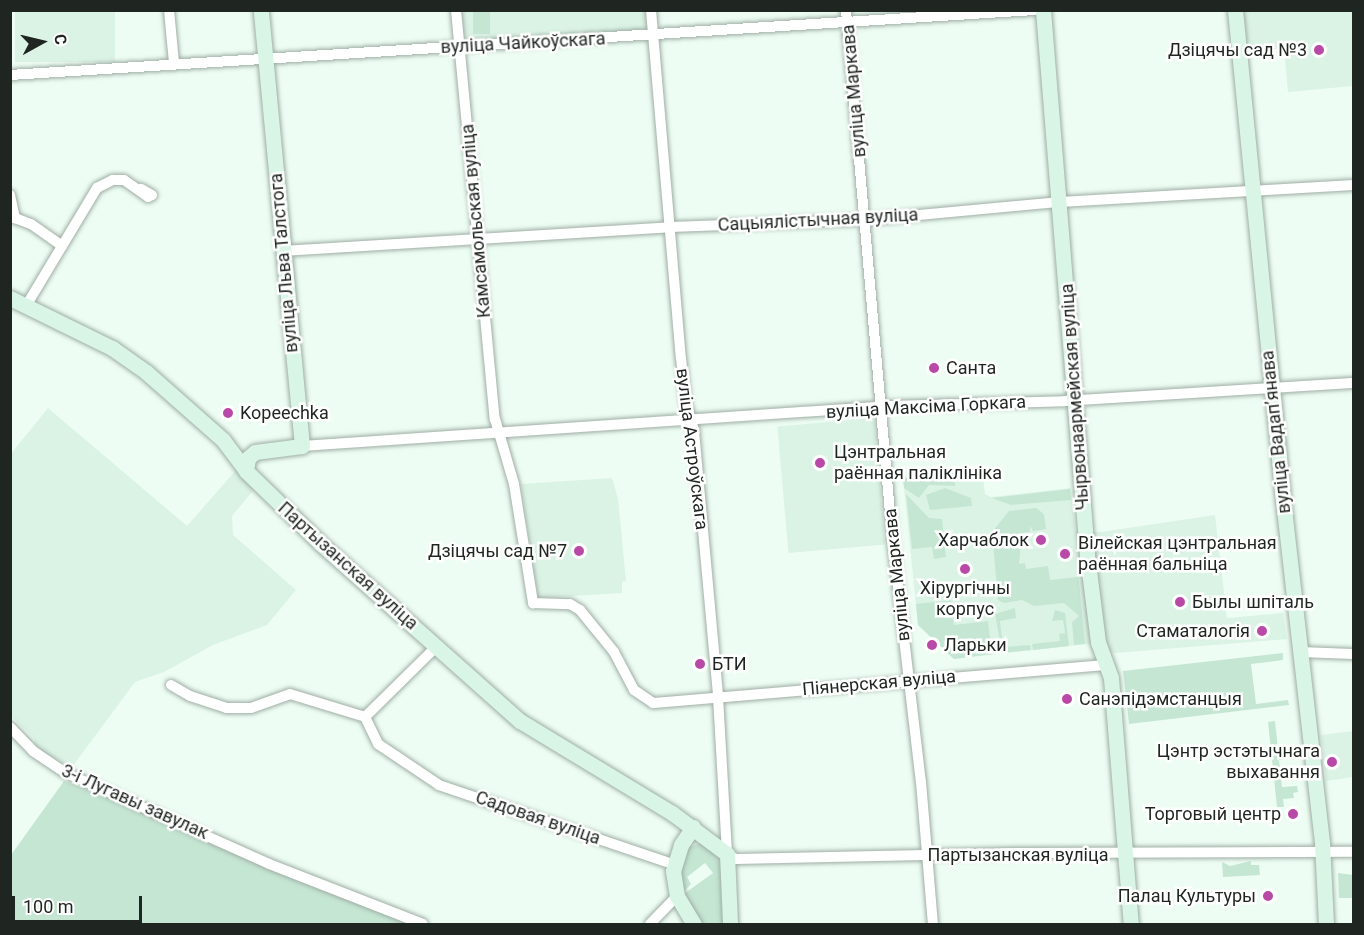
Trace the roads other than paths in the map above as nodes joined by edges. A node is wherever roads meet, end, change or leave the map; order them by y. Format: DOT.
graph roads {
  1 [pos="169,10"];
  2 [pos="261,10"];
  3 [pos="456,10"];
  4 [pos="651,10"];
  5 [pos="846,10"];
  6 [pos="1035,10"];
  7 [pos="1043,10"];
  8 [pos="1235,10"];
  9 [pos="847,22"];
  10 [pos="653,36"];
  11 [pos="460,46"];
  12 [pos="266,57"];
  13 [pos="174,63"];
  14 [pos="10,75"];
  15 [pos="1353,185"];
  16 [pos="141,189"];
  17 [pos="1253,193"];
  18 [pos="10,195"];
  19 [pos="1060,202"];
  20 [pos="865,220"];
  21 [pos="670,227"];
  22 [pos="477,239"];
  23 [pos="62,246"];
  24 [pos="282,251"];
  25 [pos="10,298"];
  26 [pos="26,306"];
  27 [pos="1353,383"];
  28 [pos="1271,388"];
  29 [pos="1075,400"];
  30 [pos="882,407"];
  31 [pos="690,420"];
  32 [pos="498,431"];
  33 [pos="223,440"];
  34 [pos="302,446"];
  35 [pos="264,449"];
  36 [pos="246,471"];
  37 [pos="437,646"];
  38 [pos="1299,652"];
  39 [pos="1353,654"];
  40 [pos="1106,665"];
  41 [pos="907,680"];
  42 [pos="171,685"];
  43 [pos="718,698"];
  44 [pos="365,717"];
  45 [pos="10,728"];
  46 [pos="693,827"];
  47 [pos="1323,852"];
  48 [pos="1353,852"];
  49 [pos="728,855"];
  50 [pos="928,855"];
  51 [pos="1127,855"];
  52 [pos="673,864"];
  53 [pos="677,896"];
  54 [pos="423,924"];
  55 [pos="650,924"];
  56 [pos="694,924"];
  57 [pos="730,924"];
  58 [pos="933,924"];
  59 [pos="1131,924"];
  60 [pos="1326,924"];
  1 -- 13 [label="street"];
  2 -- 12 [label="main road, вуліца Льва Талстога"];
  3 -- 11 [label="street, Камсамольская вуліца"];
  4 -- 10 [label="street, вуліца Астроўскага"];
  5 -- 9 [label="street, вуліца Маркава"];
  6 -- 9 [label="street, вуліца Чайкоўскага"];
  7 -- 19 [label="main road, Чырвонаармейская вуліца"];
  8 -- 17 [label="main road, вуліца Вадапʼянава"];
  9 -- 10 [label="street, вуліца Чайкоўскага"];
  9 -- 20 [label="street, вуліца Маркава"];
  10 -- 11 [label="street, вуліца Чайкоўскага"];
  10 -- 21 [label="street, вуліца Астроўскага"];
  11 -- 12 [label="street, вуліца Чайкоўскага"];
  11 -- 22 [label="street, Камсамольская вуліца"];
  12 -- 13 [label="street, вуліца Чайкоўскага"];
  12 -- 24 [label="main road, вуліца Льва Талстога"];
  13 -- 14 [label="street, вуліца Чайкоўскага"];
  15 -- 17 [label="street, Сацыялістычная вуліца"];
  16 -- 23 [label="street"];
  17 -- 19 [label="street, Сацыялістычная вуліца"];
  17 -- 28 [label="main road, вуліца Вадапʼянава"];
  18 -- 23 [label="street"];
  19 -- 20 [label="street, Сацыялістычная вуліца"];
  19 -- 29 [label="main road, Чырвонаармейская вуліца"];
  20 -- 21 [label="street, Сацыялістычная вуліца"];
  20 -- 30 [label="street, вуліца Маркава"];
  21 -- 22 [label="street, Сацыялістычная вуліца"];
  21 -- 31 [label="street, вуліца Астроўскага"];
  22 -- 24 [label="street, Сацыялістычная вуліца"];
  22 -- 32 [label="street, Камсамольская вуліца"];
  23 -- 26 [label="street"];
  24 -- 34 [label="main road, вуліца Льва Талстога"];
  25 -- 26 [label="main road, Партызанская вуліца"];
  26 -- 33 [label="main road, Партызанская вуліца"];
  27 -- 28 [label="street, вуліца Максіма Горкага"];
  28 -- 29 [label="street, вуліца Максіма Горкага"];
  28 -- 38 [label="main road, вуліца Вадапʼянава"];
  29 -- 30 [label="street, вуліца Максіма Горкага"];
  29 -- 40 [label="main road, Чырвонаармейская вуліца"];
  30 -- 31 [label="street, вуліца Максіма Горкага"];
  30 -- 41 [label="street, вуліца Маркава"];
  31 -- 32 [label="street, вуліца Максіма Горкага"];
  31 -- 43 [label="street, вуліца Астроўскага"];
  32 -- 34 [label="street, вуліца Максіма Горкага"];
  32 -- 43 [label="street, Піянерская вуліца"];
  33 -- 35 [label="main road"];
  33 -- 36 [label="main road, Партызанская вуліца"];
  34 -- 35 [label="main road"];
  35 -- 36 [label="main road"];
  36 -- 37 [label="main road, Партызанская вуліца"];
  37 -- 44 [label="street"];
  37 -- 46 [label="main road, Партызанская вуліца"];
  38 -- 39 [label="street"];
  38 -- 47 [label="main road, вуліца Вадапʼянава"];
  40 -- 41 [label="street, Піянерская вуліца"];
  40 -- 51 [label="main road, Чырвонаармейская вуліца"];
  41 -- 43 [label="street, Піянерская вуліца"];
  41 -- 50 [label="street, вуліца Маркава"];
  42 -- 44 [label="street"];
  43 -- 49 [label="street, вуліца Астроўскага"];
  44 -- 52 [label="street, Садовая вуліца"];
  45 -- 54 [label="street, 3-і Лугавы завулак"];
  46 -- 49 [label="main road, Партызанская вуліца"];
  46 -- 52 [label="main road"];
  47 -- 48 [label="street, Партызанская вуліца"];
  47 -- 51 [label="street, Партызанская вуліца"];
  47 -- 60 [label="main road, вуліца Вадапʼянава"];
  49 -- 50 [label="street, Партызанская вуліца"];
  49 -- 57 [label="main road, вуліца Астроўскага"];
  50 -- 51 [label="street, Партызанская вуліца"];
  50 -- 58 [label="street, вуліца Маркава"];
  51 -- 59 [label="main road, Чырвонаармейская вуліца"];
  52 -- 53 [label="main road"];
  53 -- 55 [label="street"];
  53 -- 56 [label="main road"];
}
